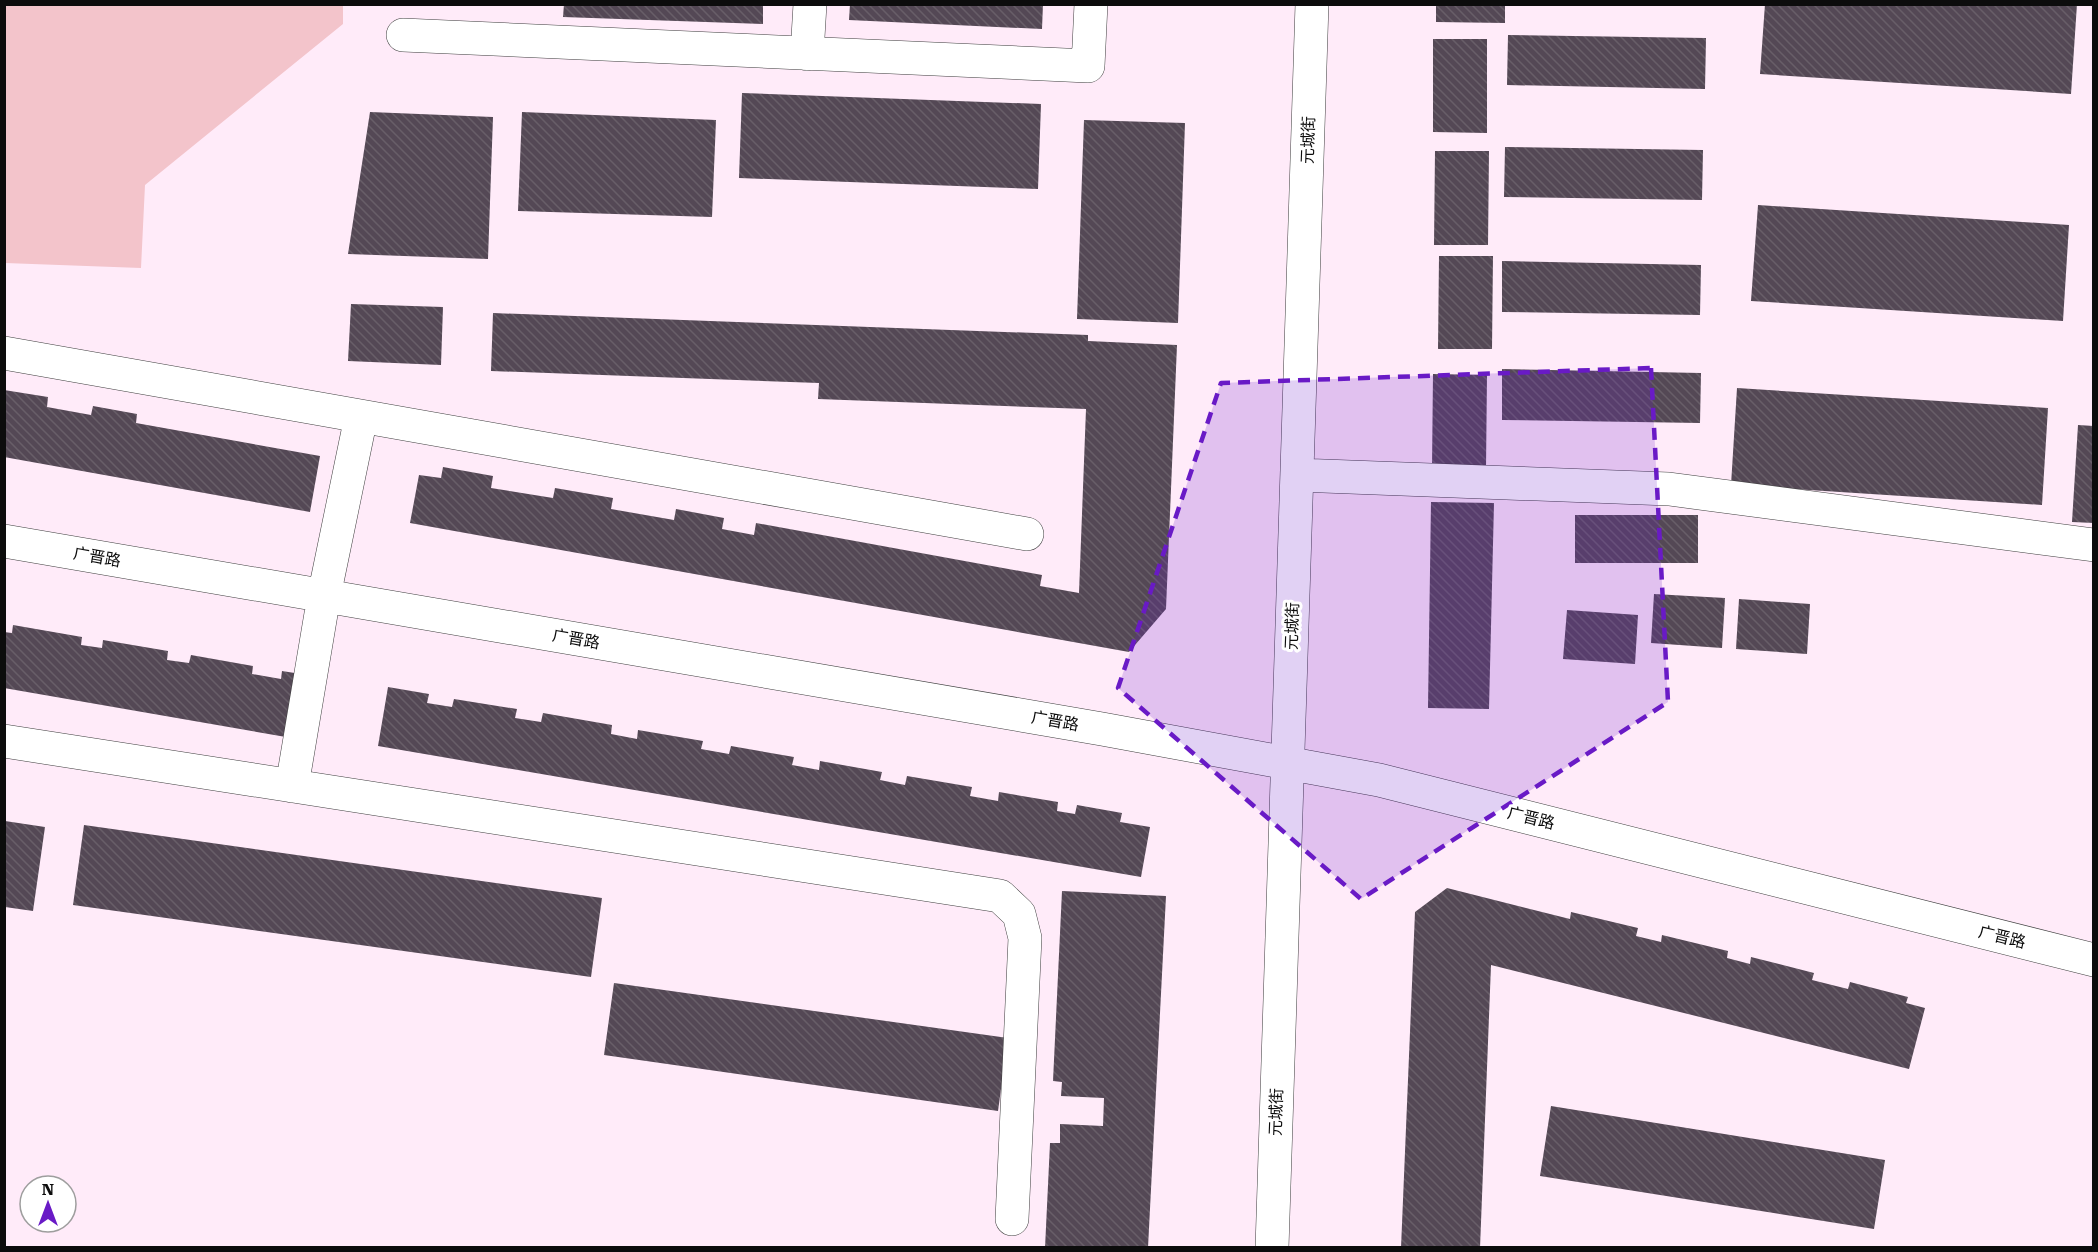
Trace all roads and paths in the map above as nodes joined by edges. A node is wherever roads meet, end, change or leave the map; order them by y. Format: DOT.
graph roads {
  1 [pos="810,4"];
  2 [pos="1091,4"];
  3 [pos="1312,4"];
  4 [pos="403,35"];
  5 [pos="807,54"];
  6 [pos="4,354"];
  7 [pos="361,417"];
  8 [pos="1297,476"];
  9 [pos="1027,534"];
  10 [pos="4,541"];
  11 [pos="2094,545"];
  12 [pos="324,596"];
  13 [pos="4,741"];
  14 [pos="1288,763"];
  15 [pos="292,786"];
  16 [pos="2094,960"];
  17 [pos="1012,1219"];
  18 [pos="1272,1248"];
  1 -- 5 [label="street"];
  2 -- 5 [label="street"];
  3 -- 8 [label="street, 元城街"];
  4 -- 5 [label="street"];
  6 -- 7 [label="street"];
  7 -- 9 [label="street"];
  7 -- 12 [label="street"];
  8 -- 11 [label="street"];
  8 -- 14 [label="street, 元城街"];
  10 -- 12 [label="street, 广晋路"];
  12 -- 14 [label="street, 广晋路"];
  12 -- 15 [label="street"];
  13 -- 15 [label="street"];
  14 -- 16 [label="street, 广晋路"];
  14 -- 18 [label="street, 元城街"];
  15 -- 17 [label="street"];
}
